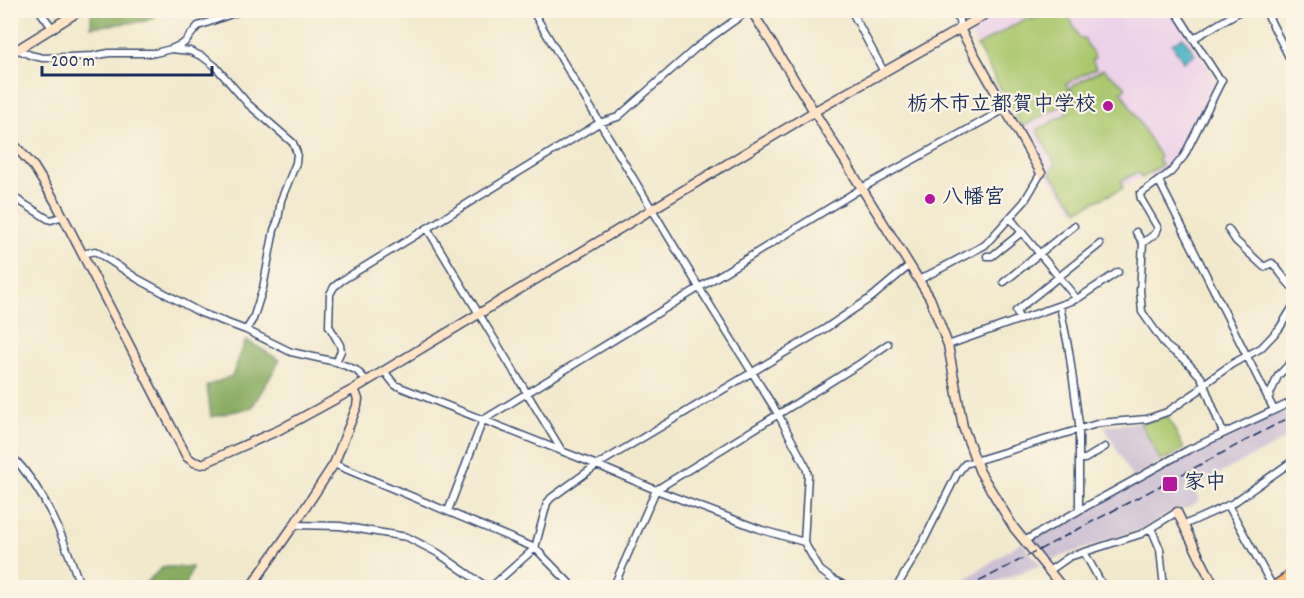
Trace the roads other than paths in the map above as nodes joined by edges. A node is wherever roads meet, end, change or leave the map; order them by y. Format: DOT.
graph roads {
  1 [pos="39,10"];
  2 [pos="81,10"];
  3 [pos="243,10"];
  4 [pos="532,10"];
  5 [pos="750,10"];
  6 [pos="851,10"];
  7 [pos="953,10"];
  8 [pos="993,10"];
  9 [pos="1175,10"];
  10 [pos="1242,10"];
  11 [pos="1265,10"];
  12 [pos="53,29"];
  13 [pos="960,29"];
  14 [pos="1193,39"];
  15 [pos="171,49"];
  16 [pos="15,52"];
  17 [pos="1293,67"];
  18 [pos="884,72"];
  19 [pos="1005,109"];
  20 [pos="815,111"];
  21 [pos="599,123"];
  22 [pos="10,140"];
  23 [pos="1041,174"];
  24 [pos="1159,181"];
  25 [pos="862,188"];
  26 [pos="10,195"];
  27 [pos="652,208"];
  28 [pos="63,216"];
  29 [pos="1010,218"];
  30 [pos="1074,226"];
  31 [pos="427,228"];
  32 [pos="1228,229"];
  33 [pos="1136,231"];
  34 [pos="1022,232"];
  35 [pos="1143,243"];
  36 [pos="1100,244"];
  37 [pos="83,254"];
  38 [pos="1040,254"];
  39 [pos="987,256"];
  40 [pos="910,265"];
  41 [pos="1118,272"];
  42 [pos="1059,277"];
  43 [pos="920,280"];
  44 [pos="1004,282"];
  45 [pos="700,289"];
  46 [pos="1293,289"];
  47 [pos="1077,299"];
  48 [pos="1293,305"];
  49 [pos="1060,306"];
  50 [pos="479,314"];
  51 [pos="1020,320"];
  52 [pos="246,330"];
  53 [pos="888,344"];
  54 [pos="948,345"];
  55 [pos="1246,355"];
  56 [pos="1293,359"];
  57 [pos="336,362"];
  58 [pos="384,371"];
  59 [pos="753,372"];
  60 [pos="367,381"];
  61 [pos="1204,384"];
  62 [pos="354,390"];
  63 [pos="527,393"];
  64 [pos="1268,399"];
  65 [pos="1293,401"];
  66 [pos="1274,410"];
  67 [pos="778,414"];
  68 [pos="483,420"];
  69 [pos="1080,430"];
  70 [pos="1223,433"];
  71 [pos="1105,447"];
  72 [pos="562,451"];
  73 [pos="10,454"];
  74 [pos="1079,459"];
  75 [pos="1293,460"];
  76 [pos="975,461"];
  77 [pos="334,464"];
  78 [pos="597,465"];
  79 [pos="656,490"];
  80 [pos="1228,505"];
  81 [pos="1079,510"];
  82 [pos="448,511"];
  83 [pos="1177,512"];
  84 [pos="294,525"];
  85 [pos="1184,525"];
  86 [pos="1150,528"];
  87 [pos="1024,541"];
  88 [pos="804,542"];
  89 [pos="535,548"];
  90 [pos="1084,552"];
  91 [pos="1049,572"];
  92 [pos="1293,573"];
  93 [pos="1213,584"];
  94 [pos="1272,587"];
  95 [pos="81,588"];
  96 [pos="250,588"];
  97 [pos="489,588"];
  98 [pos="574,588"];
  99 [pos="613,588"];
  100 [pos="850,588"];
  101 [pos="896,588"];
  102 [pos="1063,588"];
  103 [pos="1104,588"];
  104 [pos="1164,588"];
  105 [pos="1198,588"];
  1 -- 12 [label="street"];
  2 -- 12 [label="street"];
  3 -- 15 [label="street"];
  4 -- 21 [label="street"];
  5 -- 20 [label="street"];
  5 -- 21 [label="street"];
  6 -- 18 [label="street"];
  7 -- 13 [label="street"];
  8 -- 13 [label="street"];
  9 -- 14 [label="street"];
  10 -- 14 [label="street"];
  11 -- 17 [label="street"];
  12 -- 16 [label="street"];
  13 -- 18 [label="street"];
  13 -- 19 [label="street"];
  14 -- 24 [label="street"];
  15 -- 16 [label="street"];
  15 -- 52 [label="street"];
  18 -- 20 [label="street"];
  19 -- 23 [label="street"];
  19 -- 25 [label="street"];
  20 -- 25 [label="street"];
  20 -- 27 [label="street"];
  21 -- 27 [label="street"];
  21 -- 31 [label="street"];
  22 -- 28 [label="street"];
  23 -- 29 [label="street"];
  24 -- 35 [label="street"];
  24 -- 55 [label="street"];
  25 -- 40 [label="street"];
  25 -- 45 [label="street"];
  26 -- 28 [label="street"];
  27 -- 45 [label="street"];
  27 -- 50 [label="street"];
  28 -- 37 [label="street"];
  29 -- 34 [label="street"];
  29 -- 43 [label="street"];
  30 -- 38 [label="street"];
  31 -- 50 [label="street"];
  31 -- 57 [label="street"];
  32 -- 46 [label="street"];
  33 -- 35 [label="street"];
  34 -- 38 [label="street"];
  34 -- 39 [label="street"];
  35 -- 61 [label="street"];
  36 -- 42 [label="street"];
  37 -- 52 [label="street"];
  37 -- 62 [label="street"];
  38 -- 42 [label="street"];
  38 -- 44 [label="street"];
  40 -- 43 [label="street"];
  40 -- 59 [label="street"];
  41 -- 47 [label="street"];
  42 -- 47 [label="street"];
  42 -- 51 [label="street"];
  43 -- 54 [label="street"];
  45 -- 59 [label="street"];
  45 -- 63 [label="street"];
  47 -- 49 [label="street"];
  48 -- 55 [label="street"];
  49 -- 51 [label="street"];
  49 -- 69 [label="street"];
  50 -- 58 [label="street"];
  50 -- 63 [label="street"];
  51 -- 54 [label="street"];
  52 -- 57 [label="street"];
  53 -- 67 [label="street"];
  54 -- 76 [label="street"];
  55 -- 61 [label="street"];
  55 -- 64 [label="street"];
  56 -- 64 [label="street"];
  57 -- 60 [label="street"];
  58 -- 60 [label="street"];
  58 -- 68 [label="street"];
  59 -- 67 [label="street"];
  59 -- 78 [label="street"];
  60 -- 62 [label="street"];
  61 -- 69 [label="street"];
  61 -- 70 [label="street"];
  62 -- 77 [label="street"];
  63 -- 68 [label="street"];
  63 -- 72 [label="street"];
  64 -- 66 [label="street"];
  65 -- 66 [label="street"];
  66 -- 70 [label="street"];
  67 -- 79 [label="street"];
  67 -- 88 [label="street"];
  68 -- 72 [label="street"];
  68 -- 82 [label="street"];
  69 -- 74 [label="street"];
  69 -- 76 [label="street"];
  70 -- 81 [label="street"];
  71 -- 74 [label="street"];
  72 -- 78 [label="street"];
  73 -- 95 [label="street"];
  74 -- 81 [label="street"];
  75 -- 80 [label="street"];
  76 -- 87 [label="street"];
  76 -- 101 [label="street"];
  77 -- 82 [label="street"];
  77 -- 84 [label="street"];
  78 -- 79 [label="street"];
  78 -- 89 [label="street"];
  79 -- 88 [label="street"];
  79 -- 99 [label="street"];
  80 -- 85 [label="street"];
  80 -- 94 [label="street"];
  81 -- 87 [label="street"];
  82 -- 89 [label="street"];
  83 -- 85 [label="street"];
  83 -- 86 [label="street"];
  84 -- 96 [label="street"];
  84 -- 97 [label="street"];
  85 -- 93 [label="street"];
  86 -- 90 [label="street"];
  86 -- 104 [label="street"];
  87 -- 91 [label="street"];
  88 -- 100 [label="street"];
  89 -- 97 [label="street"];
  89 -- 98 [label="street"];
  90 -- 91 [label="street"];
  90 -- 103 [label="street"];
  91 -- 102 [label="street"];
  92 -- 94 [label="main road"];
  93 -- 105 [label="street"];
}
